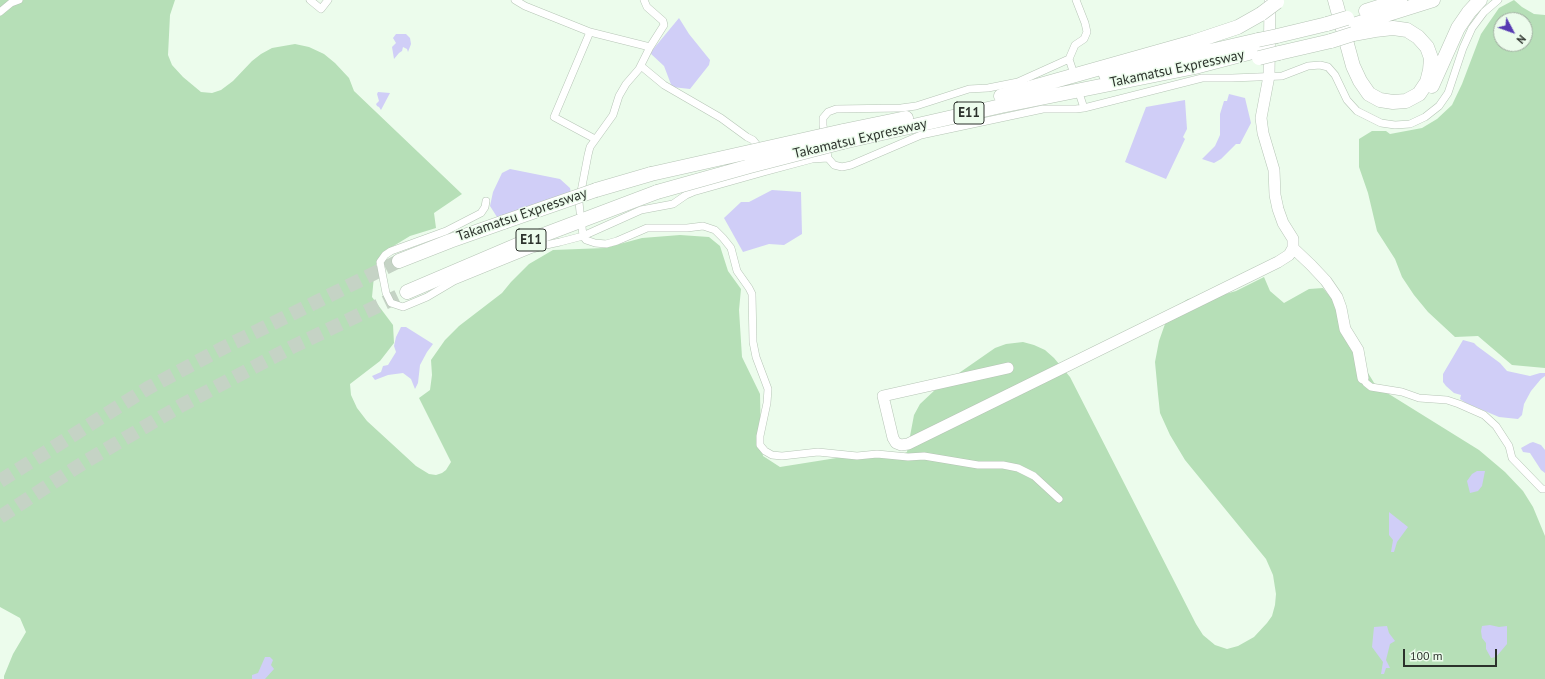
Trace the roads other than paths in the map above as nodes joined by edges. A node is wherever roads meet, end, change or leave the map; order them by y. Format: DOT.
graph roads {
  1 [pos="18,0"];
  2 [pos="310,0"];
  3 [pos="328,0"];
  4 [pos="516,0"];
  5 [pos="644,0"];
  6 [pos="1076,0"];
  7 [pos="1329,0"];
  8 [pos="1335,0"];
  9 [pos="1400,0"];
  10 [pos="1433,0"];
  11 [pos="1480,0"];
  12 [pos="1498,0"];
  13 [pos="1275,1"];
  14 [pos="0,12"];
  15 [pos="1350,26"];
  16 [pos="590,32"];
  17 [pos="631,42"];
  18 [pos="650,47"];
  19 [pos="628,49"];
  20 [pos="1259,50"];
  21 [pos="1069,59"];
  22 [pos="641,66"];
  23 [pos="1126,70"];
  24 [pos="1073,71"];
  25 [pos="1269,76"];
  26 [pos="1096,78"];
  27 [pos="1080,96"];
  28 [pos="1084,108"];
  29 [pos="843,136"];
  30 [pos="595,139"];
  31 [pos="828,158"];
  32 [pos="764,172"];
  33 [pos="486,201"];
  34 [pos="580,212"];
  35 [pos="582,227"];
  36 [pos="583,236"];
  37 [pos="1293,248"];
  38 [pos="399,261"];
  39 [pos="407,292"];
  40 [pos="1008,368"];
  41 [pos="1363,378"];
  42 [pos="1545,489"];
  43 [pos="1060,498"];
  1 -- 14 [label="street"];
  2 -- 3 [label="street"];
  4 -- 16 [label="street"];
  5 -- 18 [label="street"];
  6 -- 21 [label="street"];
  7 -- 11 [label="highway"];
  8 -- 15 [label="highway"];
  9 -- 15 [label="highway"];
  10 -- 15 [label="highway"];
  12 -- 25 [label="street"];
  13 -- 23 [label="highway, bridge"];
  13 -- 25 [label="street"];
  15 -- 20 [label="highway, Takamatsu Expressway / E11, bridge"];
  16 -- 17 [label="street"];
  16 -- 30 [label="street"];
  17 -- 18 [label="street"];
  17 -- 19 [label="street"];
  18 -- 22 [label="street"];
  20 -- 23 [label="highway, Takamatsu Expressway / E11"];
  20 -- 23 [label="highway, Takamatsu Expressway / E11"];
  21 -- 24 [label="street"];
  21 -- 31 [label="street"];
  22 -- 30 [label="street"];
  22 -- 32 [label="street"];
  23 -- 26 [label="highway"];
  23 -- 26 [label="highway, Takamatsu Expressway / E11"];
  25 -- 28 [label="street"];
  25 -- 37 [label="street"];
  26 -- 29 [label="highway, Takamatsu Expressway / E11"];
  26 -- 29 [label="highway, Takamatsu Expressway / E11"];
  27 -- 28 [label="street"];
  28 -- 31 [label="street"];
  29 -- 38 [label="highway, Takamatsu Expressway / E11, bridge"];
  29 -- 39 [label="highway, Takamatsu Expressway / E11, bridge"];
  30 -- 34 [label="street"];
  31 -- 32 [label="street"];
  32 -- 36 [label="street"];
  33 -- 36 [label="street"];
  35 -- 36 [label="street"];
  36 -- 43 [label="street"];
  37 -- 40 [label="street"];
  37 -- 41 [label="street"];
  41 -- 42 [label="street"];
}
